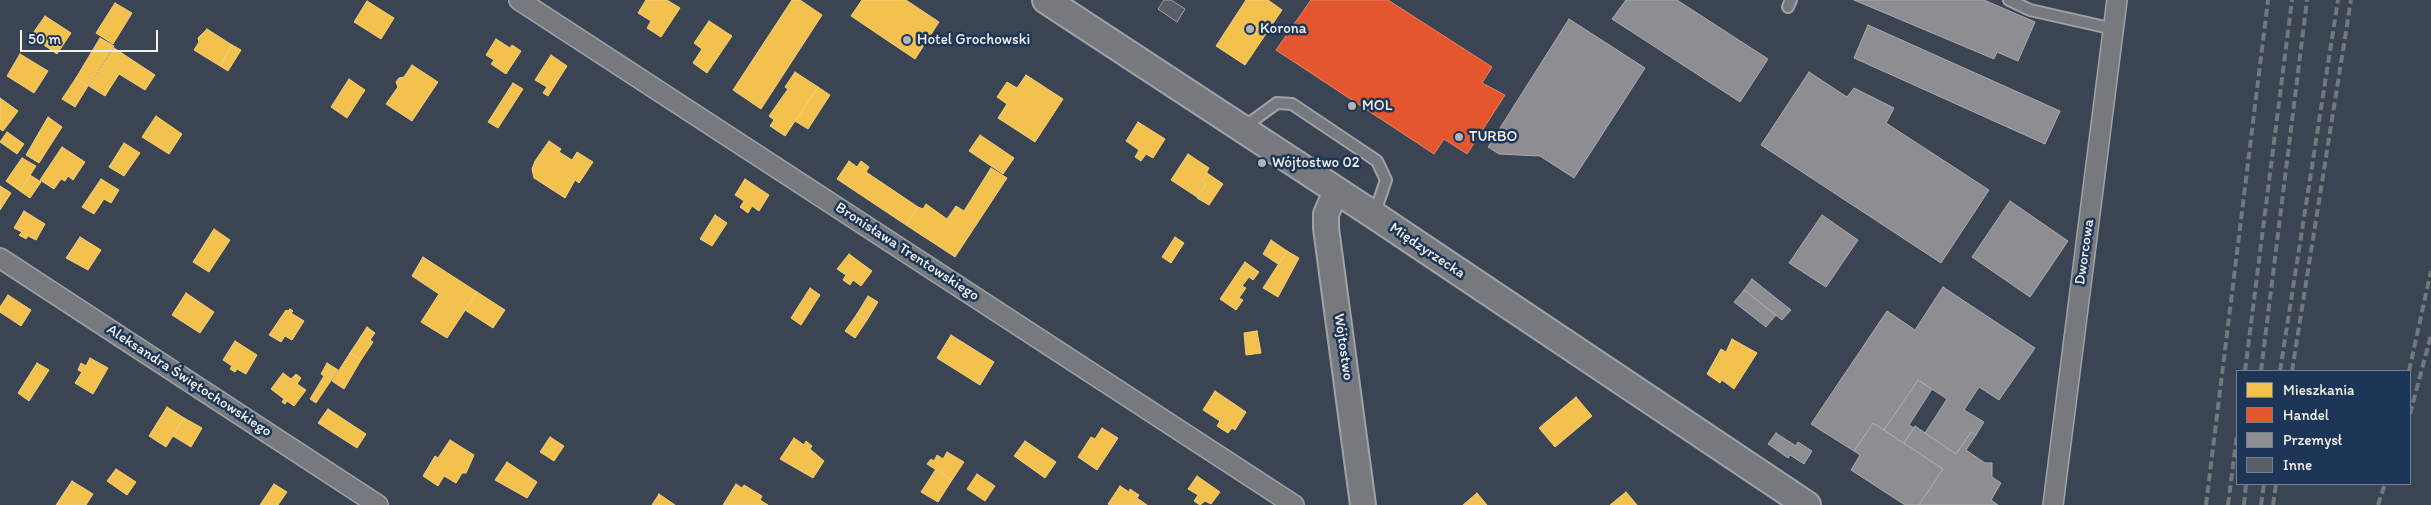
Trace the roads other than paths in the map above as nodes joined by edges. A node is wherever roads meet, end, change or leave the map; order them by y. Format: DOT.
graph roads {
  1 [pos="519,0"];
  2 [pos="1046,0"];
  3 [pos="2009,0"];
  4 [pos="2117,0"];
  5 [pos="2114,29"];
  6 [pos="1242,129"];
  7 [pos="1336,191"];
  8 [pos="1374,216"];
  9 [pos="0,258"];
  10 [pos="378,505"];
  11 [pos="1294,505"];
  12 [pos="1364,505"];
  13 [pos="1807,505"];
  14 [pos="2053,505"];
  1 -- 11 [label="street, Bronisława Trentowskiego"];
  2 -- 6 [label="main road, Międzyrzecka"];
  3 -- 5 [label="lane"];
  4 -- 5 [label="street, Dworcowa"];
  5 -- 14 [label="street, Dworcowa"];
  6 -- 7 [label="main road, Międzyrzecka"];
  6 -- 8 [label="lane"];
  7 -- 8 [label="main road, Międzyrzecka"];
  7 -- 12 [label="street, Wójtostwo"];
  8 -- 13 [label="main road, Międzyrzecka"];
  9 -- 10 [label="street, Aleksandra Świętochowskiego"];
}
